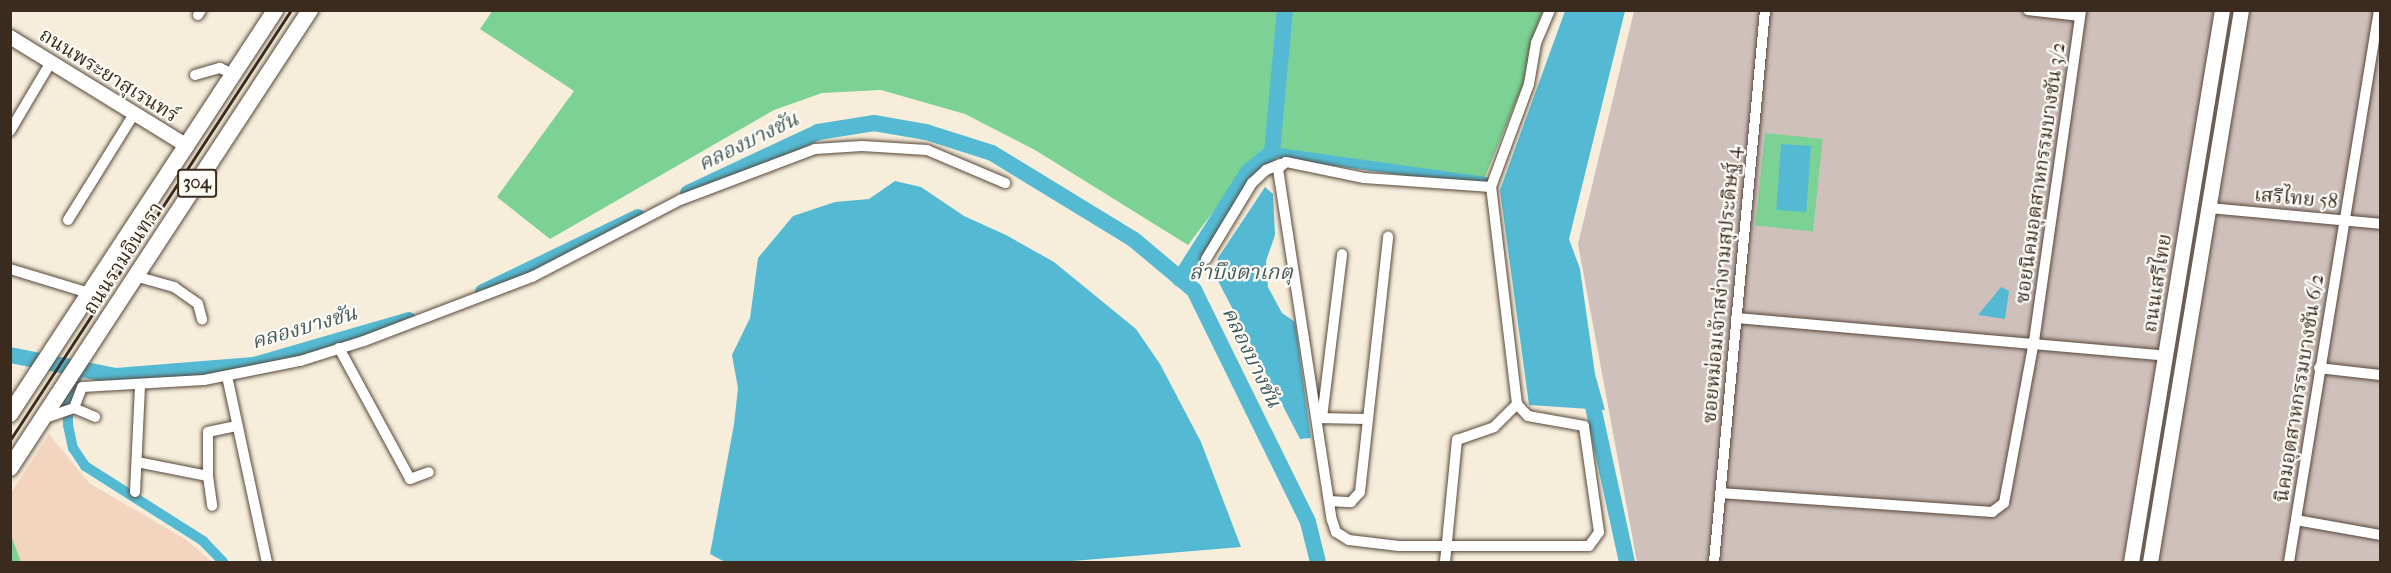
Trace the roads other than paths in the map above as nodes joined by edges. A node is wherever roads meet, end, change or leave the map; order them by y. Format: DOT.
graph roads {
  1 [pos="310,10"];
  2 [pos="1550,10"];
  3 [pos="1765,10"];
  4 [pos="2028,10"];
  5 [pos="2222,10"];
  6 [pos="2241,10"];
  7 [pos="271,12"];
  8 [pos="2081,13"];
  9 [pos="2379,14"];
  10 [pos="10,38"];
  11 [pos="51,62"];
  12 [pos="233,74"];
  13 [pos="195,75"];
  14 [pos="134,114"];
  15 [pos="10,131"];
  16 [pos="187,146"];
  17 [pos="1281,164"];
  18 [pos="1005,183"];
  19 [pos="1491,187"];
  20 [pos="2209,208"];
  21 [pos="68,220"];
  22 [pos="2344,220"];
  23 [pos="2380,224"];
  24 [pos="1389,237"];
  25 [pos="1342,254"];
  26 [pos="1206,259"];
  27 [pos="10,270"];
  28 [pos="135,276"];
  29 [pos="89,294"];
  30 [pos="1736,318"];
  31 [pos="202,319"];
  32 [pos="2034,341"];
  33 [pos="339,348"];
  34 [pos="2167,356"];
  35 [pos="2183,357"];
  36 [pos="2319,368"];
  37 [pos="2380,375"];
  38 [pos="227,376"];
  39 [pos="140,385"];
  40 [pos="1517,404"];
  41 [pos="65,407"];
  42 [pos="10,414"];
  43 [pos="95,417"];
  44 [pos="1319,418"];
  45 [pos="1367,419"];
  46 [pos="237,426"];
  47 [pos="137,462"];
  48 [pos="10,468"];
  49 [pos="429,472"];
  50 [pos="208,476"];
  51 [pos="135,492"];
  52 [pos="1720,493"];
  53 [pos="1329,501"];
  54 [pos="212,506"];
  55 [pos="2296,520"];
  56 [pos="2380,535"];
  57 [pos="1446,546"];
  58 [pos="267,562"];
  59 [pos="1445,562"];
  60 [pos="1714,562"];
  61 [pos="2131,562"];
  62 [pos="2150,562"];
  63 [pos="2289,562"];
  1 -- 28 [label="highway, ถนนรามอินทรา / 304"];
  2 -- 19 [label="street"];
  3 -- 30 [label="street, ซอยหม่อมเจ้าสง่างามสุประดิษฐ์ 4"];
  4 -- 8 [label="street"];
  5 -- 34 [label="main road, ถนนเสรีไทย"];
  6 -- 20 [label="main road, ถนนเสรีไทย"];
  7 -- 12 [label="highway, ถนนรามอินทรา / 304"];
  8 -- 32 [label="street, ซอยนิคมอุตสาหกรรมบางชัน 3/2"];
  9 -- 22 [label="street, นิคมอุตสาหกรรมบางชัน 6/2"];
  10 -- 11 [label="street, ถนนพระยาสุเรนทร์"];
  11 -- 14 [label="street, ถนนพระยาสุเรนทร์"];
  11 -- 15 [label="street"];
  12 -- 13 [label="street"];
  12 -- 16 [label="highway, ถนนรามอินทรา / 304"];
  14 -- 16 [label="street, ถนนพระยาสุเรนทร์"];
  14 -- 21 [label="street"];
  16 -- 29 [label="highway, ถนนรามอินทรา / 304"];
  17 -- 19 [label="street"];
  17 -- 26 [label="street"];
  17 -- 44 [label="street"];
  18 -- 33 [label="street"];
  19 -- 40 [label="street"];
  20 -- 22 [label="street, เสรีไทย 58"];
  20 -- 35 [label="main road, ถนนเสรีไทย"];
  22 -- 23 [label="street, เสรีไทย 58"];
  22 -- 36 [label="street, นิคมอุตสาหกรรมบางชัน 6/2"];
  24 -- 45 [label="street"];
  25 -- 44 [label="street"];
  27 -- 29 [label="street"];
  28 -- 31 [label="street"];
  28 -- 41 [label="highway, ถนนรามอินทรา / 304"];
  29 -- 42 [label="highway, ถนนรามอินทรา / 304"];
  30 -- 32 [label="street"];
  30 -- 52 [label="street, ซอยหม่อมเจ้าสง่างามสุประดิษฐ์ 4"];
  32 -- 34 [label="street"];
  32 -- 52 [label="street, ซอยนิคมอุตสาหกรรมบางชัน 3/2"];
  33 -- 38 [label="street"];
  33 -- 49 [label="street"];
  34 -- 35 [label="main road"];
  34 -- 61 [label="main road, ถนนเสรีไทย"];
  35 -- 62 [label="main road, ถนนเสรีไทย"];
  36 -- 37 [label="street"];
  36 -- 55 [label="street, นิคมอุตสาหกรรมบางชัน 6/2"];
  38 -- 39 [label="street"];
  38 -- 46 [label="street"];
  39 -- 41 [label="street"];
  39 -- 47 [label="street"];
  40 -- 57 [label="street"];
  40 -- 57 [label="street"];
  41 -- 43 [label="street"];
  41 -- 48 [label="highway, ถนนรามอินทรา / 304"];
  44 -- 45 [label="street"];
  44 -- 53 [label="street"];
  45 -- 53 [label="street"];
  46 -- 50 [label="street"];
  46 -- 58 [label="street"];
  47 -- 50 [label="street"];
  47 -- 51 [label="street"];
  50 -- 54 [label="street"];
  52 -- 60 [label="street, ซอยหม่อมเจ้าสง่างามสุประดิษฐ์ 4"];
  53 -- 57 [label="street"];
  55 -- 56 [label="street"];
  55 -- 63 [label="street, นิคมอุตสาหกรรมบางชัน 6/2"];
  57 -- 59 [label="street"];
}
